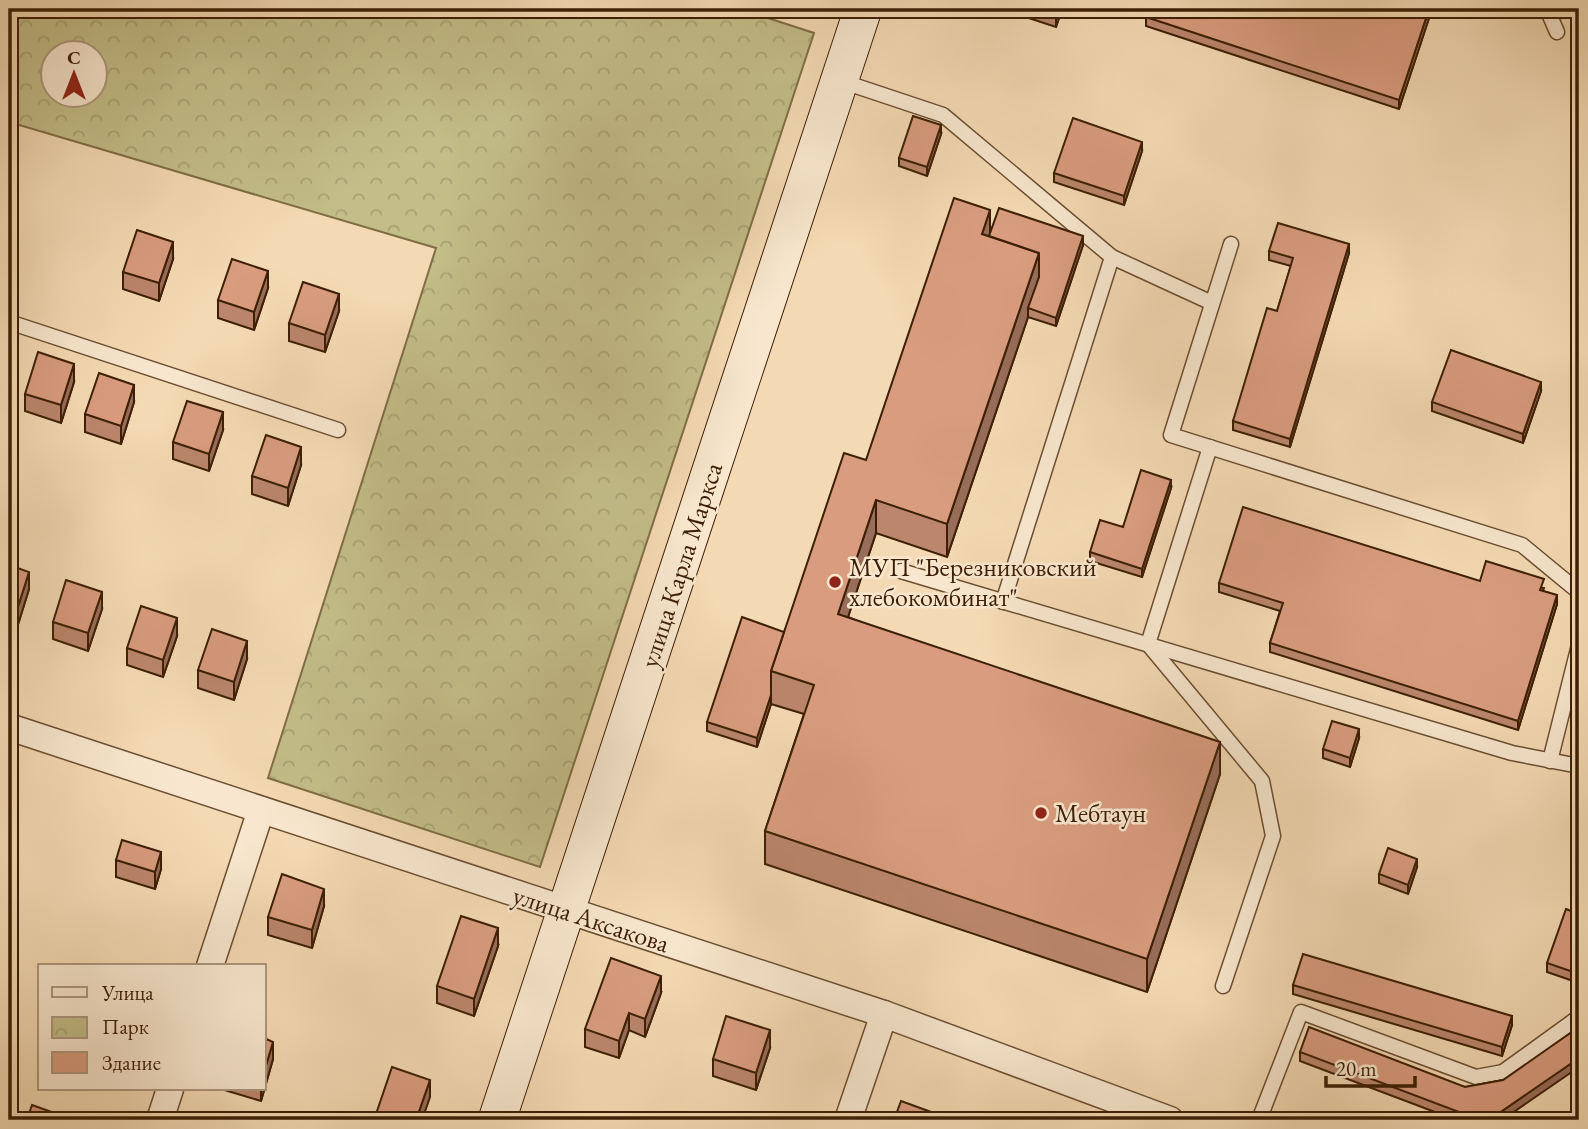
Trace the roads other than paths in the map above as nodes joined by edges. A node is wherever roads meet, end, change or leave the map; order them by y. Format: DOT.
graph roads {
  1 [pos="863,9"];
  2 [pos="1547,9"];
  3 [pos="1558,32"];
  4 [pos="840,80"];
  5 [pos="1231,244"];
  6 [pos="1112,257"];
  7 [pos="1212,303"];
  8 [pos="9,322"];
  9 [pos="338,430"];
  10 [pos="1210,447"];
  11 [pos="901,571"];
  12 [pos="1579,592"];
  13 [pos="1003,602"];
  14 [pos="1148,644"];
  15 [pos="1579,645"];
  16 [pos="9,727"];
  17 [pos="1550,761"];
  18 [pos="1579,766"];
  19 [pos="261,810"];
  20 [pos="567,911"];
  21 [pos="211,964"];
  22 [pos="1223,986"];
  23 [pos="884,1014"];
  24 [pos="1579,1017"];
  25 [pos="170,1090"];
  26 [pos="160,1120"];
  27 [pos="497,1120"];
  28 [pos="848,1120"];
  29 [pos="1170,1120"];
  30 [pos="1259,1120"];
  1 -- 4 [label="main road, улица Карла Маркса"];
  2 -- 3 [label="lane"];
  4 -- 6 [label="lane"];
  4 -- 20 [label="main road, улица Карла Маркса"];
  5 -- 7 [label="lane"];
  6 -- 7 [label="lane"];
  6 -- 13 [label="lane"];
  7 -- 10 [label="lane"];
  8 -- 9 [label="lane"];
  10 -- 12 [label="lane"];
  10 -- 14 [label="lane"];
  11 -- 13 [label="lane"];
  13 -- 14 [label="lane"];
  14 -- 17 [label="lane"];
  14 -- 22 [label="lane"];
  15 -- 17 [label="lane"];
  16 -- 19 [label="street, улица Аксакова"];
  17 -- 18 [label="lane"];
  19 -- 20 [label="street, улица Аксакова"];
  19 -- 21 [label="street"];
  20 -- 23 [label="street, улица Аксакова"];
  20 -- 27 [label="main road, улица Карла Маркса"];
  23 -- 28 [label="street"];
  23 -- 29 [label="street, улица Аксакова"];
  24 -- 30 [label="lane"];
  25 -- 26 [label="street"];
}
